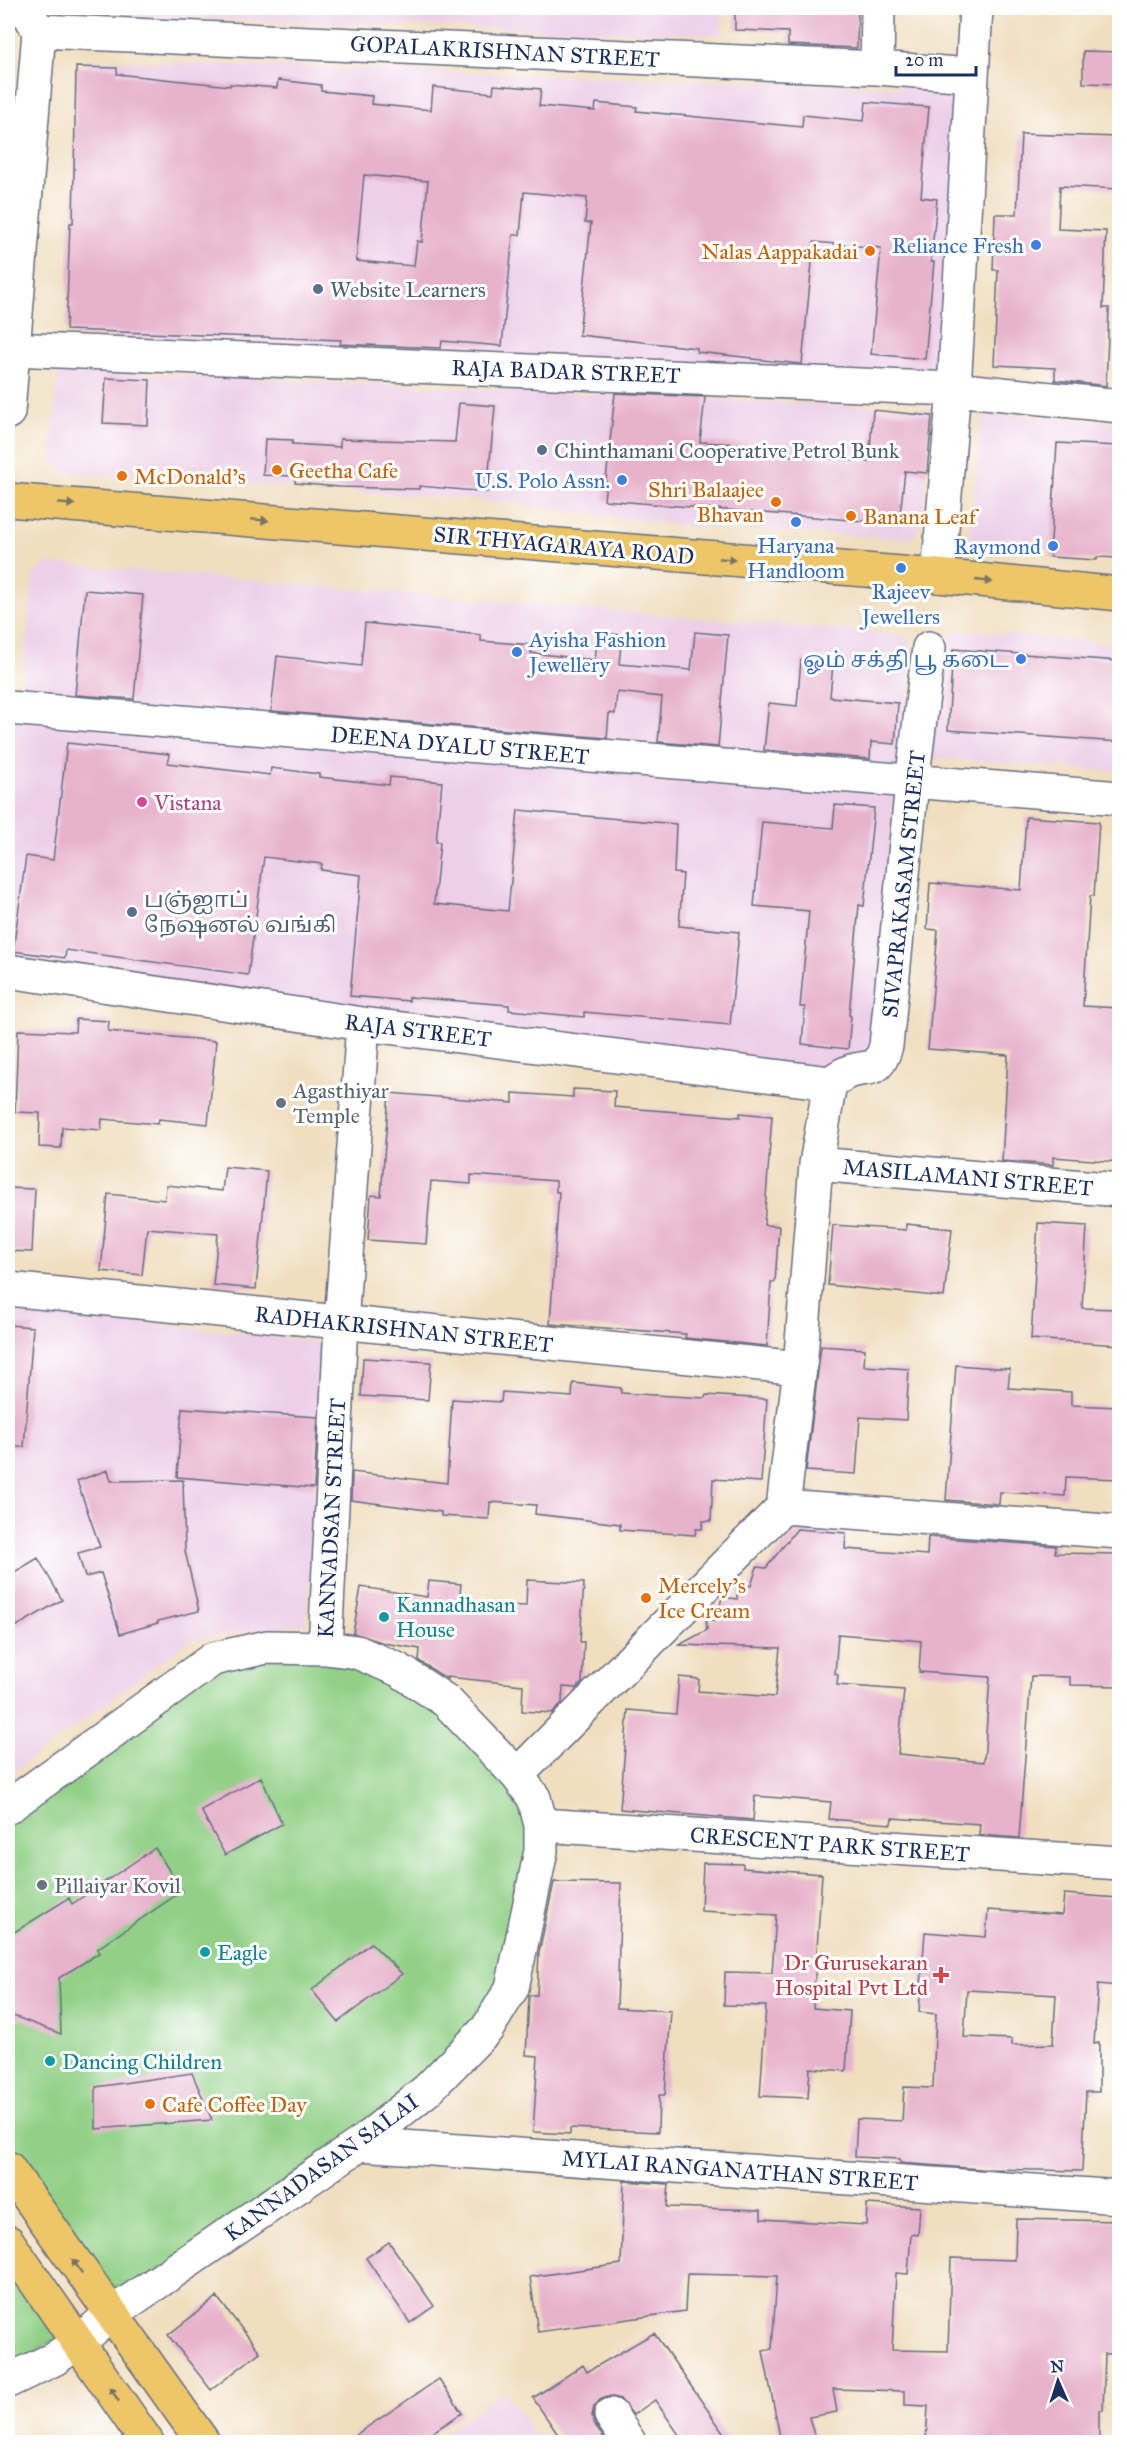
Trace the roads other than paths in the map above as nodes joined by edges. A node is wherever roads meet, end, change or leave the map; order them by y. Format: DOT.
graph roads {
  1 [pos="878,8"];
  2 [pos="976,8"];
  3 [pos="32,19"];
  4 [pos="877,68"];
  5 [pos="971,75"];
  6 [pos="17,191"];
  7 [pos="12,349"];
  8 [pos="954,389"];
  9 [pos="1119,406"];
  10 [pos="8,412"];
  11 [pos="8,500"];
  12 [pos="938,576"];
  13 [pos="1119,594"];
  14 [pos="929,648"];
  15 [pos="8,708"];
  16 [pos="912,783"];
  17 [pos="1119,798"];
  18 [pos="8,970"];
  19 [pos="363,1024"];
  20 [pos="830,1083"];
  21 [pos="816,1164"];
  22 [pos="1119,1190"];
  23 [pos="8,1289"];
  24 [pos="341,1323"];
  25 [pos="800,1368"];
  26 [pos="783,1507"];
  27 [pos="1119,1532"];
  28 [pos="324,1648"];
  29 [pos="517,1775"];
  30 [pos="8,1807"];
  31 [pos="541,1825"];
  32 [pos="1119,1863"];
  33 [pos="360,2144"];
  34 [pos="8,2168"];
  35 [pos="1119,2197"];
  36 [pos="8,2242"];
  37 [pos="111,2314"];
  38 [pos="79,2343"];
  39 [pos="8,2381"];
  40 [pos="611,2415"];
  41 [pos="147,2442"];
  42 [pos="203,2442"];
  43 [pos="630,2442"];
  1 -- 4 [label="street"];
  2 -- 5 [label="street"];
  3 -- 4 [label="street, GOPALAKRISHNAN STREET"];
  3 -- 6 [label="street"];
  4 -- 5 [label="street, GOPALAKRISHNAN STREET"];
  5 -- 8 [label="street"];
  6 -- 7 [label="street"];
  7 -- 8 [label="street, RAJA BADAR STREET"];
  7 -- 10 [label="street"];
  8 -- 9 [label="street, RAJA BADAR STREET"];
  8 -- 12 [label="street"];
  11 -- 12 [label="main road, SIR THYAGARAYA ROAD, one-way"];
  12 -- 13 [label="main road, SIR THYAGARAYA ROAD, one-way"];
  14 -- 16 [label="street, SIVAPRAKASAM STREET"];
  15 -- 16 [label="street, DEENA DYALU STREET"];
  16 -- 17 [label="street, DEENA DYALU STREET"];
  16 -- 20 [label="street, SIVAPRAKASAM STREET"];
  18 -- 19 [label="street, RAJA STREET"];
  19 -- 20 [label="street, RAJA STREET"];
  19 -- 24 [label="street, KANNADSAN STREET"];
  20 -- 21 [label="street"];
  21 -- 22 [label="street, MASILAMANI STREET"];
  21 -- 25 [label="street"];
  23 -- 24 [label="street, RADHAKRISHNAN STREET"];
  24 -- 25 [label="street, RADHAKRISHNAN STREET"];
  24 -- 28 [label="street, KANNADSAN STREET"];
  25 -- 26 [label="street"];
  26 -- 27 [label="street"];
  26 -- 29 [label="street"];
  28 -- 29 [label="street, KANNADASAN SALAI"];
  28 -- 30 [label="street, KANNADSAN STREET"];
  29 -- 31 [label="street, KANNADASAN SALAI"];
  31 -- 32 [label="street, CRESCENT PARK STREET"];
  31 -- 33 [label="street, KANNADASAN SALAI"];
  33 -- 35 [label="street, MYLAI RANGANATHAN STREET"];
  33 -- 37 [label="street, KANNADASAN SALAI"];
  37 -- 34 [label="main road, one-way"];
  36 -- 38 [label="main road"];
  37 -- 38 [label="street, KANNADASAN SALAI"];
  37 -- 42 [label="main road"];
  38 -- 39 [label="street, KANNADASAN SALAI"];
  41 -- 38 [label="main road, one-way"];
  40 -- 43 [label="street"];
}
